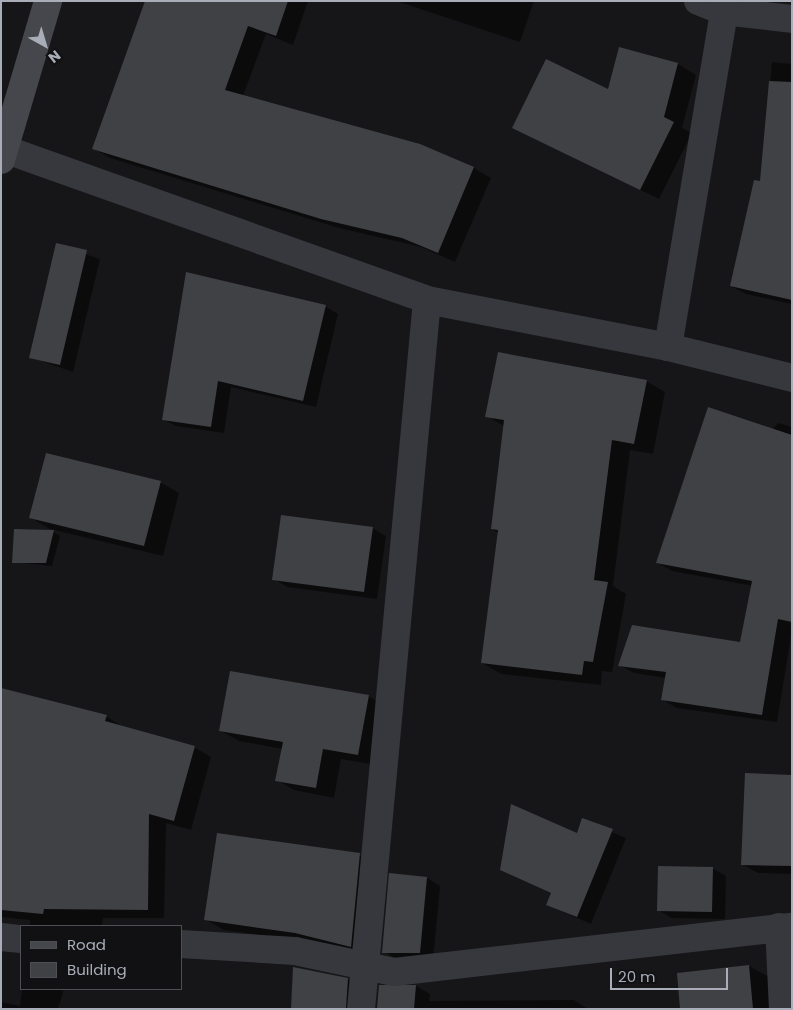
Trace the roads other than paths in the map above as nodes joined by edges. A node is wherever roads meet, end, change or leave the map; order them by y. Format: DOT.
graph roads {
  1 [pos="48,1"];
  2 [pos="716,5"];
  3 [pos="792,19"];
  4 [pos="3,155"];
  5 [pos="427,300"];
  6 [pos="668,346"];
  7 [pos="792,378"];
  8 [pos="786,927"];
  9 [pos="1,937"];
  10 [pos="20,939"];
  11 [pos="182,944"];
  12 [pos="364,969"];
  13 [pos="361,1009"];
  14 [pos="783,1009"];
  1 -- 4 [label="street"];
  2 -- 3 [label="street"];
  2 -- 6 [label="street"];
  4 -- 5 [label="street"];
  5 -- 6 [label="street"];
  5 -- 12 [label="street"];
  6 -- 7 [label="street"];
  8 -- 12 [label="street"];
  8 -- 14 [label="street"];
  9 -- 10 [label="street"];
  11 -- 12 [label="street"];
  12 -- 13 [label="street"];
}
